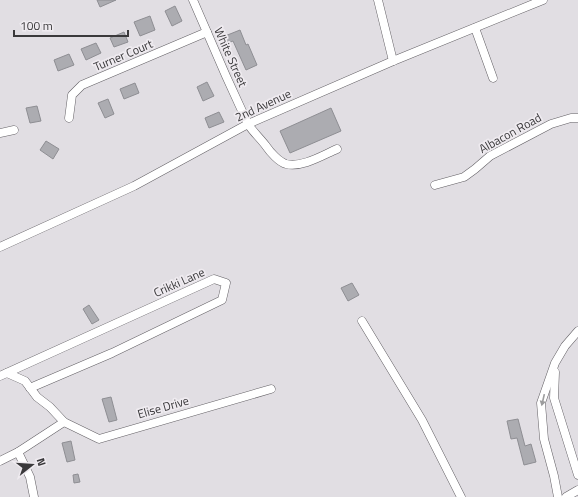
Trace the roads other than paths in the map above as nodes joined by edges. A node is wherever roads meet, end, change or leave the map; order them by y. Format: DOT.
graph roads {
  1 [pos="193,0"];
  2 [pos="378,0"];
  3 [pos="543,0"];
  4 [pos="475,28"];
  5 [pos="207,32"];
  6 [pos="393,61"];
  7 [pos="493,78"];
  8 [pos="69,118"];
  9 [pos="578,118"];
  10 [pos="248,124"];
  11 [pos="14,130"];
  12 [pos="0,133"];
  13 [pos="336,149"];
  14 [pos="435,185"];
  15 [pos="0,247"];
  16 [pos="362,321"];
  17 [pos="578,331"];
  18 [pos="555,363"];
  19 [pos="3,375"];
  20 [pos="30,388"];
  21 [pos="271,389"];
  22 [pos="64,422"];
  23 [pos="18,452"];
  24 [pos="0,461"];
  25 [pos="578,475"];
  26 [pos="578,490"];
  27 [pos="34,497"];
  28 [pos="460,497"];
  29 [pos="558,497"];
  30 [pos="566,497"];
  1 -- 5 [label="street, White Street"];
  2 -- 6 [label="street"];
  3 -- 4 [label="street, 2nd Avenue"];
  4 -- 6 [label="street, 2nd Avenue"];
  4 -- 7 [label="street"];
  5 -- 8 [label="street, Turner Court"];
  5 -- 10 [label="street, White Street"];
  6 -- 10 [label="street, 2nd Avenue"];
  9 -- 14 [label="street, Albacon Road"];
  10 -- 13 [label="street, White Street"];
  10 -- 15 [label="street, 2nd Avenue"];
  11 -- 12 [label="street"];
  16 -- 28 [label="street"];
  17 -- 18 [label="street"];
  18 -- 25 [label="street"];
  18 -- 29 [label="street, one-way"];
  19 -- 20 [label="street, Elise Drive"];
  19 -- 20 [label="street, Crikki Lane"];
  20 -- 22 [label="street, Elise Drive"];
  21 -- 22 [label="street, Elise Drive"];
  22 -- 23 [label="street"];
  23 -- 24 [label="street"];
  23 -- 27 [label="street"];
  26 -- 30 [label="street"];
}
